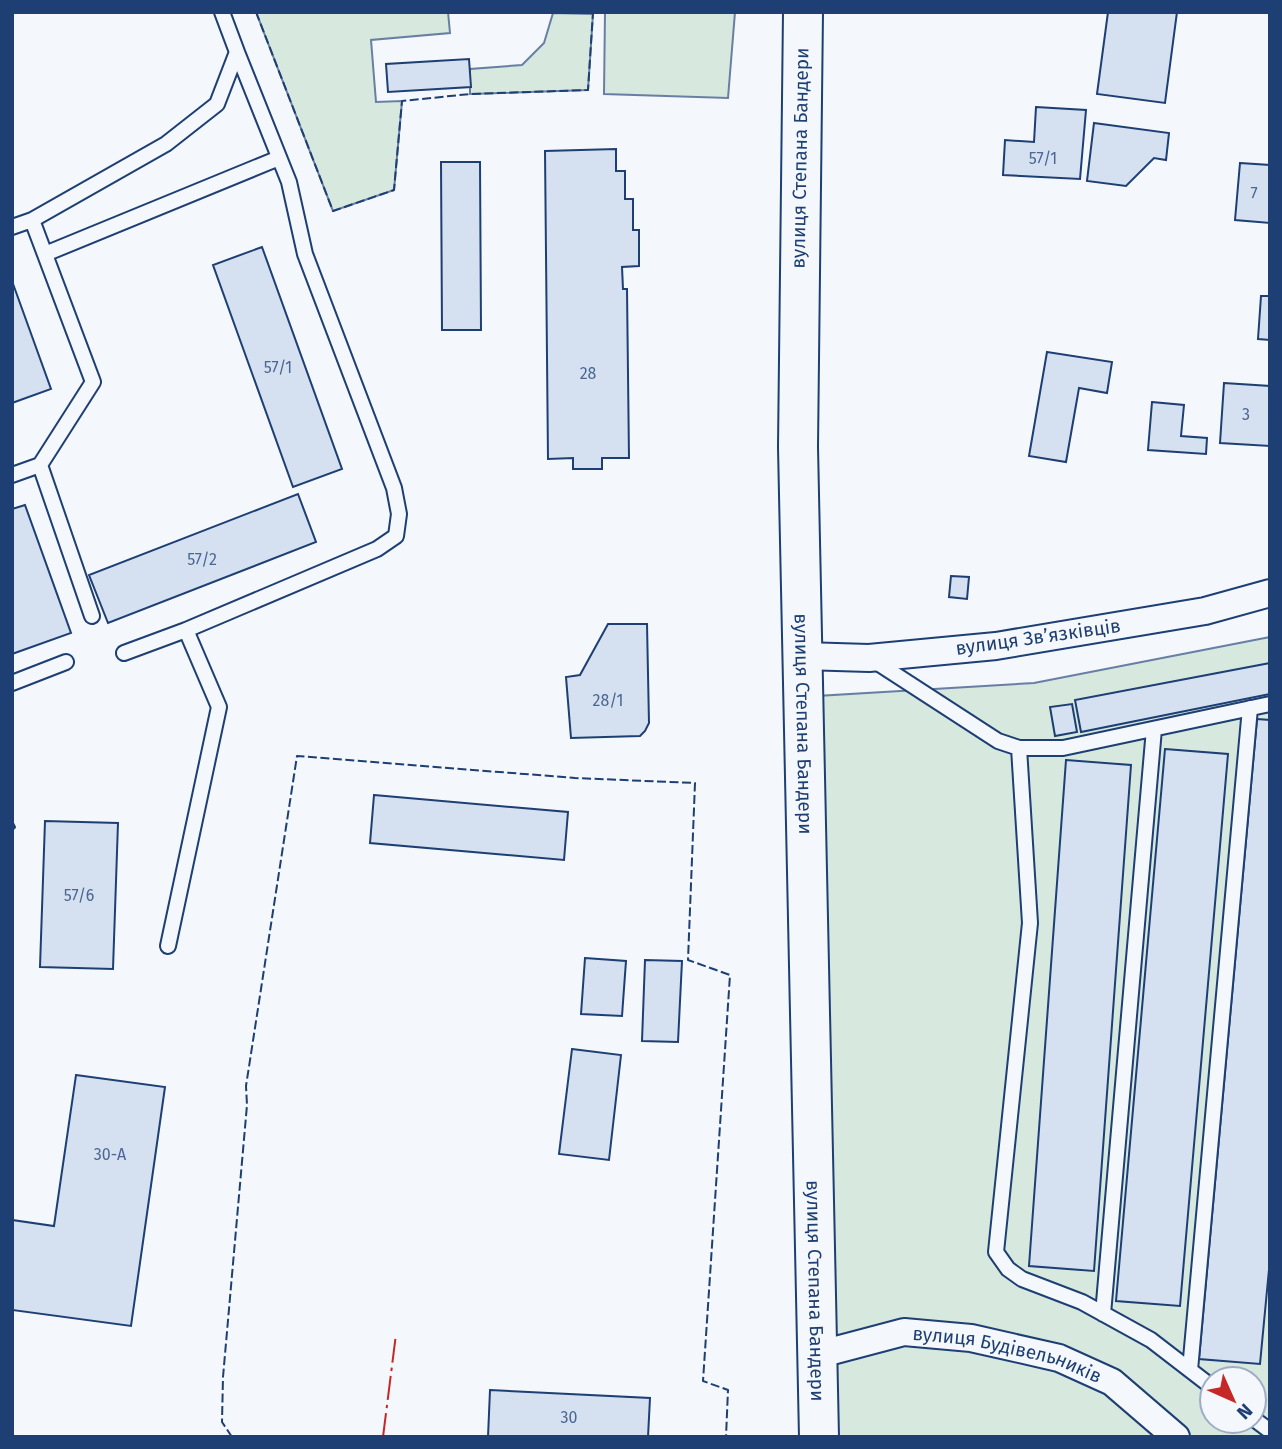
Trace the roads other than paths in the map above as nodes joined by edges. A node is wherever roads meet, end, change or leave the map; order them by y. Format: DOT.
graph roads {
  1 [pos="222,12"];
  2 [pos="803,12"];
  3 [pos="237,52"];
  4 [pos="279,158"];
  5 [pos="32,220"];
  6 [pos="12,227"];
  7 [pos="45,254"];
  8 [pos="40,465"];
  9 [pos="12,475"];
  10 [pos="1270,593"];
  11 [pos="92,616"];
  12 [pos="186,630"];
  13 [pos="124,653"];
  14 [pos="803,656"];
  15 [pos="869,658"];
  16 [pos="66,662"];
  17 [pos="12,683"];
  18 [pos="1270,704"];
  19 [pos="1250,708"];
  20 [pos="1154,729"];
  21 [pos="1019,748"];
  22 [pos="168,946"];
  23 [pos="1103,1314"];
  24 [pos="817,1355"];
  25 [pos="1190,1370"];
  26 [pos="1198,1376"];
  27 [pos="819,1437"];
  28 [pos="1176,1437"];
  1 -- 3 [label="lane"];
  2 -- 14 [label="main road, вулиця Степана Бандери"];
  3 -- 4 [label="lane"];
  3 -- 5 [label="lane"];
  4 -- 7 [label="lane"];
  4 -- 12 [label="lane"];
  5 -- 6 [label="lane"];
  5 -- 7 [label="lane"];
  7 -- 8 [label="lane"];
  8 -- 9 [label="lane"];
  8 -- 11 [label="lane"];
  10 -- 15 [label="street, вулиця Звʼязківців"];
  12 -- 13 [label="lane"];
  12 -- 22 [label="lane"];
  14 -- 15 [label="street, вулиця Звʼязківців"];
  14 -- 24 [label="main road, вулиця Степана Бандери"];
  15 -- 21 [label="lane"];
  16 -- 17 [label="lane"];
  18 -- 19 [label="lane"];
  19 -- 20 [label="lane"];
  19 -- 25 [label="lane"];
  20 -- 21 [label="lane"];
  20 -- 23 [label="lane"];
  21 -- 23 [label="lane"];
  23 -- 25 [label="lane"];
  24 -- 27 [label="main road, вулиця Степана Бандери"];
  24 -- 28 [label="street, вулиця Будівельників"];
  25 -- 26 [label="lane"];
}
